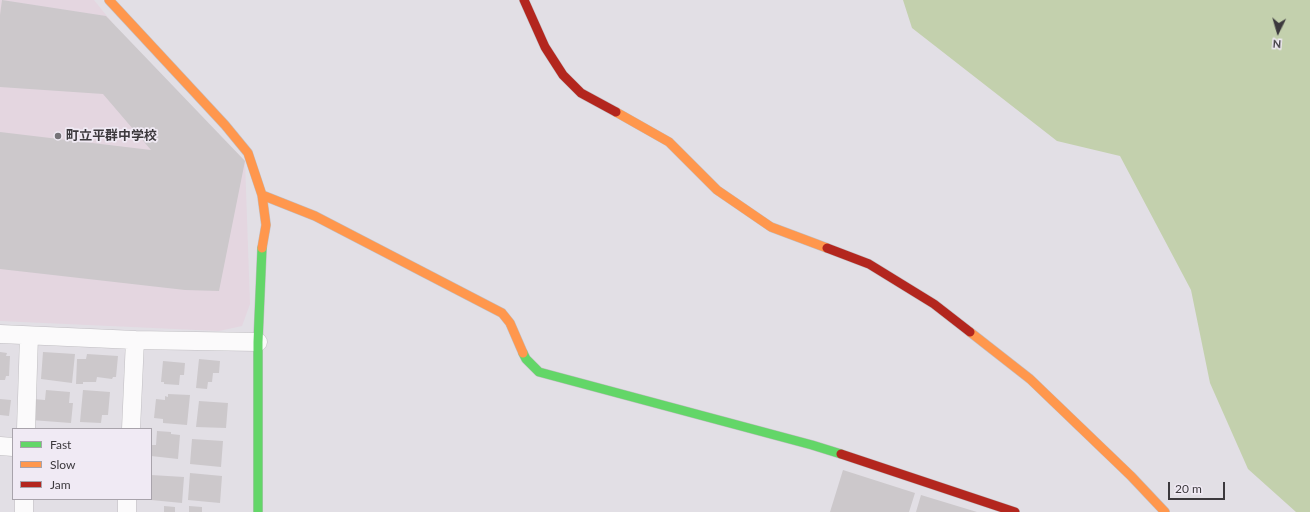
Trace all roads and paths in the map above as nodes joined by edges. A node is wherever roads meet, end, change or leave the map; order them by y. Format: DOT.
graph roads {
  1 [pos="109,0"];
  2 [pos="524,0"];
  3 [pos="262,195"];
  4 [pos="0,334"];
  5 [pos="29,336"];
  6 [pos="135,340"];
  7 [pos="258,342"];
  8 [pos="26,428"];
  9 [pos="131,428"];
  10 [pos="0,446"];
  11 [pos="12,447"];
  12 [pos="24,500"];
  13 [pos="127,500"];
  14 [pos="24,512"];
  15 [pos="127,512"];
  16 [pos="258,512"];
  17 [pos="1014,512"];
  18 [pos="1165,512"];
  1 -- 3 [label="street"];
  2 -- 18 [label="street"];
  3 -- 7 [label="street"];
  3 -- 17 [label="street"];
  4 -- 5 [label="street"];
  5 -- 6 [label="street"];
  5 -- 8 [label="street"];
  6 -- 7 [label="street"];
  6 -- 9 [label="street"];
  7 -- 16 [label="street"];
  10 -- 11 [label="street"];
  12 -- 14 [label="street"];
  13 -- 15 [label="street"];
}
